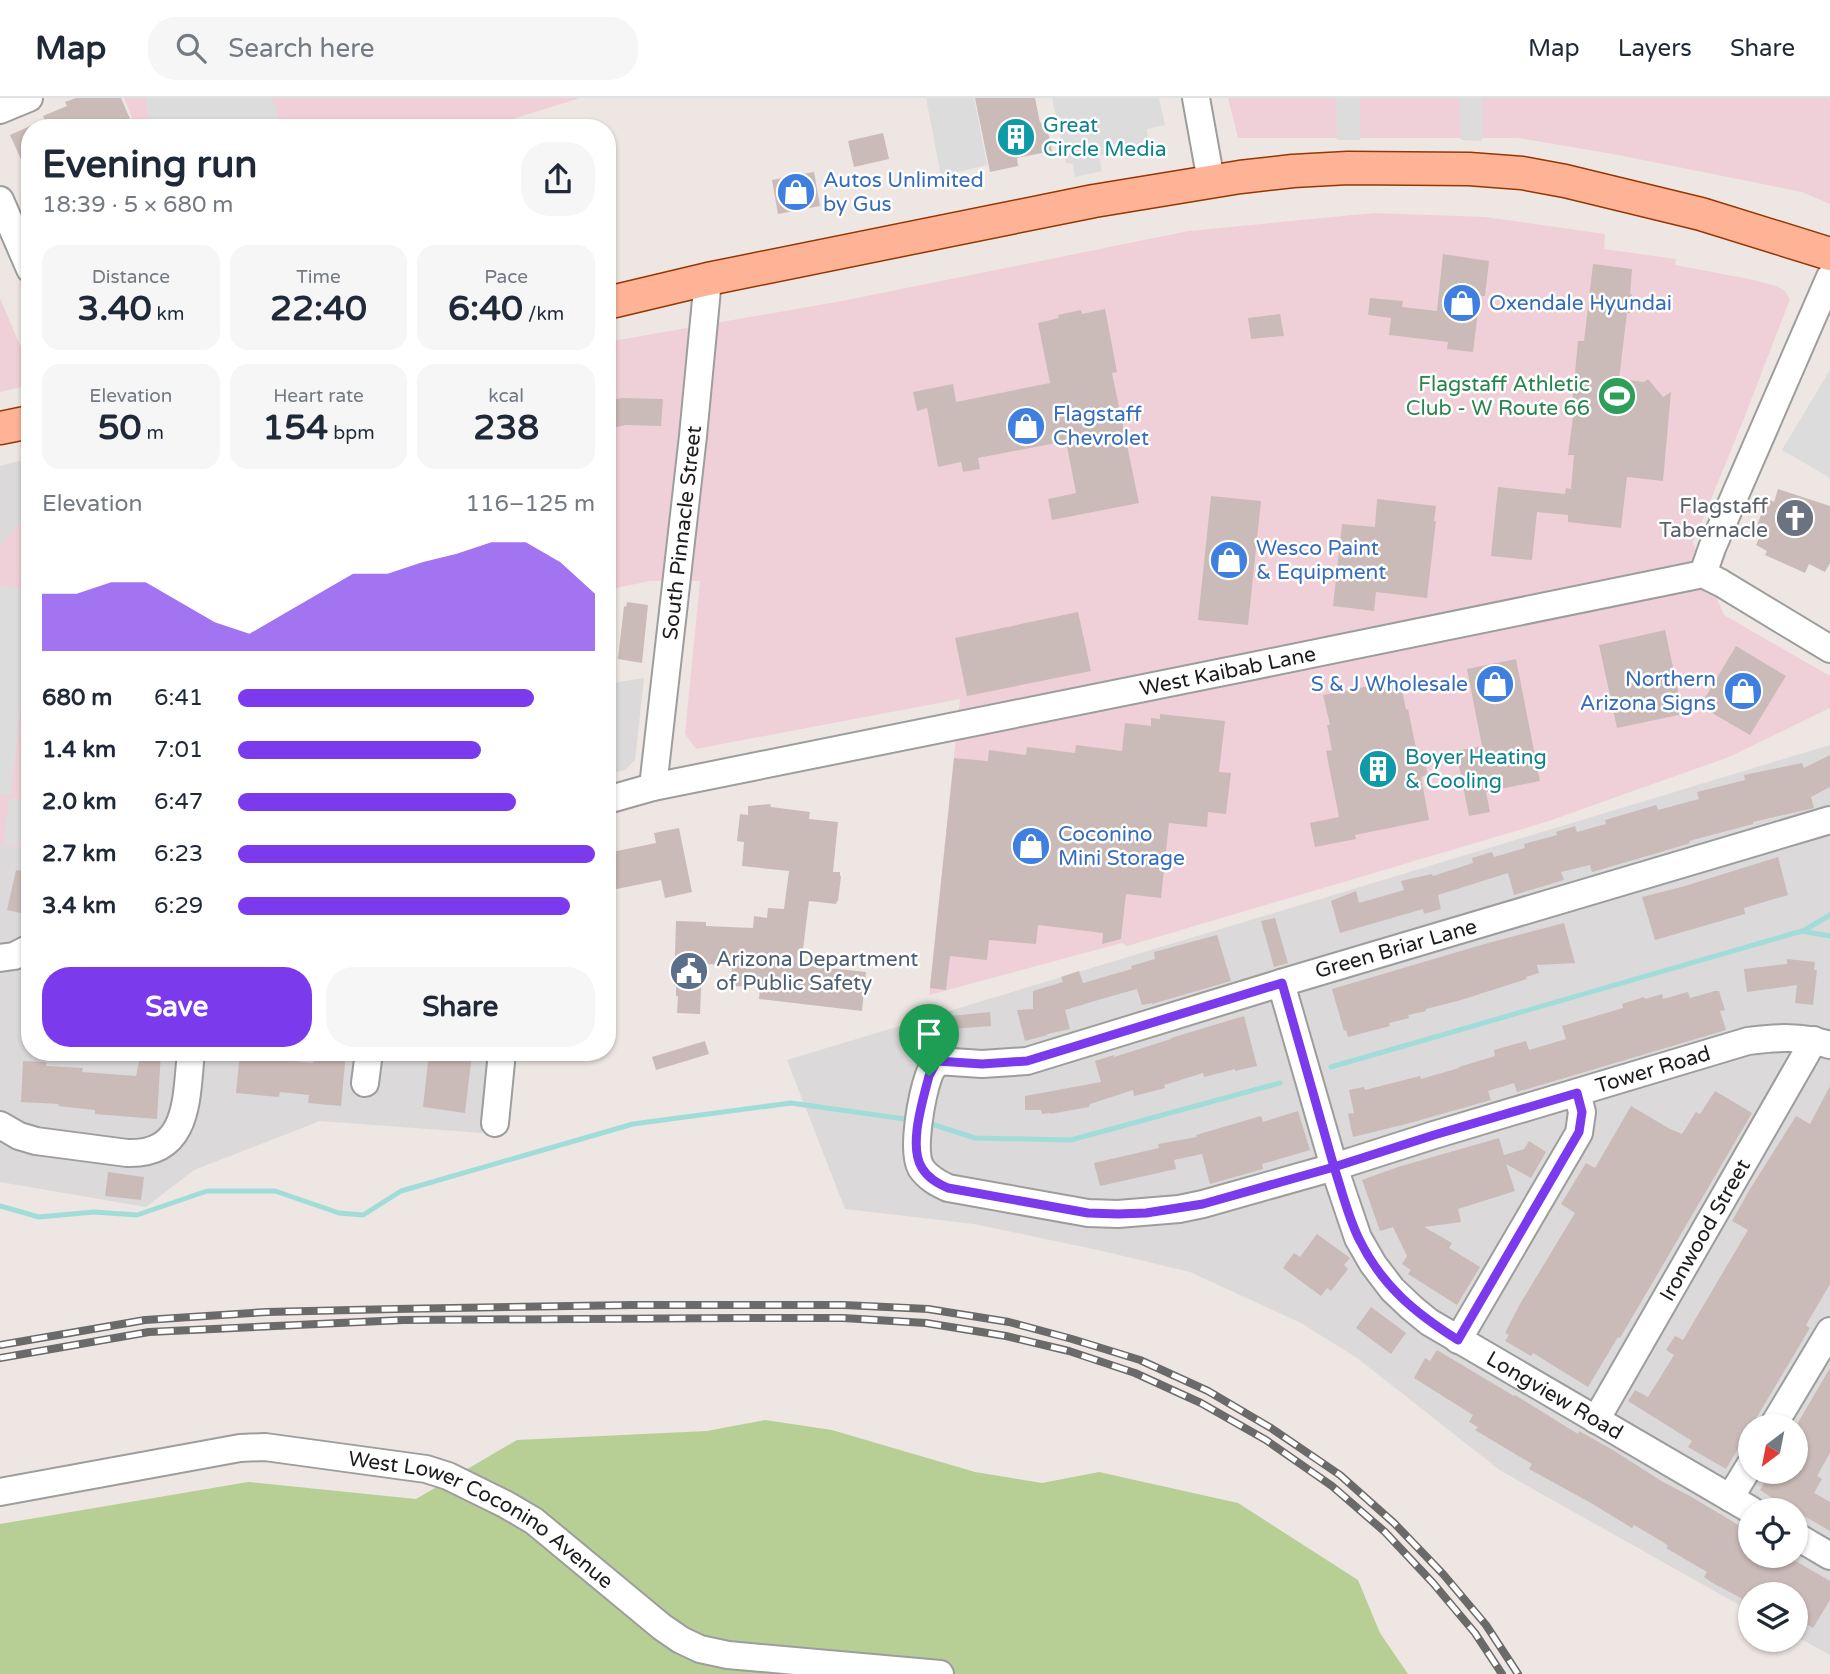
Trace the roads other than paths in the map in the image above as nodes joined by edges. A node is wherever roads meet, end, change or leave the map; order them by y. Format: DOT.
graph roads {
  1 [pos="29,98"];
  2 [pos="1196,98"];
  3 [pos="0,110"];
  4 [pos="1211,181"];
  5 [pos="0,200"];
  6 [pos="21,248"];
  7 [pos="1830,254"];
  8 [pos="1830,277"];
  9 [pos="708,279"];
  10 [pos="616,301"];
  11 [pos="21,424"];
  12 [pos="0,428"];
  13 [pos="1703,574"];
  14 [pos="1830,649"];
  15 [pos="653,786"];
  16 [pos="616,797"];
  17 [pos="1830,820"];
  18 [pos="21,952"];
  19 [pos="0,958"];
  20 [pos="1282,983"];
  21 [pos="1822,1043"];
  22 [pos="190,1061"];
  23 [pos="368,1061"];
  24 [pos="501,1061"];
  25 [pos="365,1083"];
  26 [pos="1577,1093"];
  27 [pos="495,1123"];
  28 [pos="0,1125"];
  29 [pos="1334,1167"];
  30 [pos="948,1188"];
  31 [pos="1830,1331"];
  32 [pos="1458,1340"];
  33 [pos="1780,1414"];
  34 [pos="1596,1420"];
  35 [pos="0,1492"];
  36 [pos="1738,1502"];
  37 [pos="1808,1543"];
  38 [pos="1830,1556"];
  39 [pos="940,1674"];
  1 -- 3 [label="street"];
  2 -- 4 [label="street"];
  4 -- 7 [label="main road"];
  4 -- 9 [label="main road"];
  5 -- 6 [label="street"];
  8 -- 13 [label="street"];
  9 -- 10 [label="main road"];
  9 -- 15 [label="street, South Pinnacle Street"];
  11 -- 12 [label="main road"];
  13 -- 14 [label="street"];
  13 -- 15 [label="street, West Kaibab Lane"];
  15 -- 16 [label="street, West Kaibab Lane"];
  17 -- 20 [label="street, Green Briar Lane"];
  18 -- 19 [label="street"];
  20 -- 29 [label="street, Longview Road"];
  20 -- 30 [label="street, Green Briar Lane"];
  21 -- 26 [label="street, Tower Road"];
  21 -- 34 [label="street, Ironwood Street"];
  22 -- 28 [label="street"];
  23 -- 25 [label="street"];
  24 -- 27 [label="street"];
  26 -- 29 [label="street, Tower Road"];
  26 -- 32 [label="street"];
  29 -- 30 [label="street, Tower Road"];
  29 -- 32 [label="street, Longview Road"];
  31 -- 33 [label="street"];
  32 -- 34 [label="street, Longview Road"];
  34 -- 36 [label="street, Longview Road"];
  35 -- 39 [label="street, West Lower Coconino Avenue"];
  37 -- 38 [label="street"];
}
